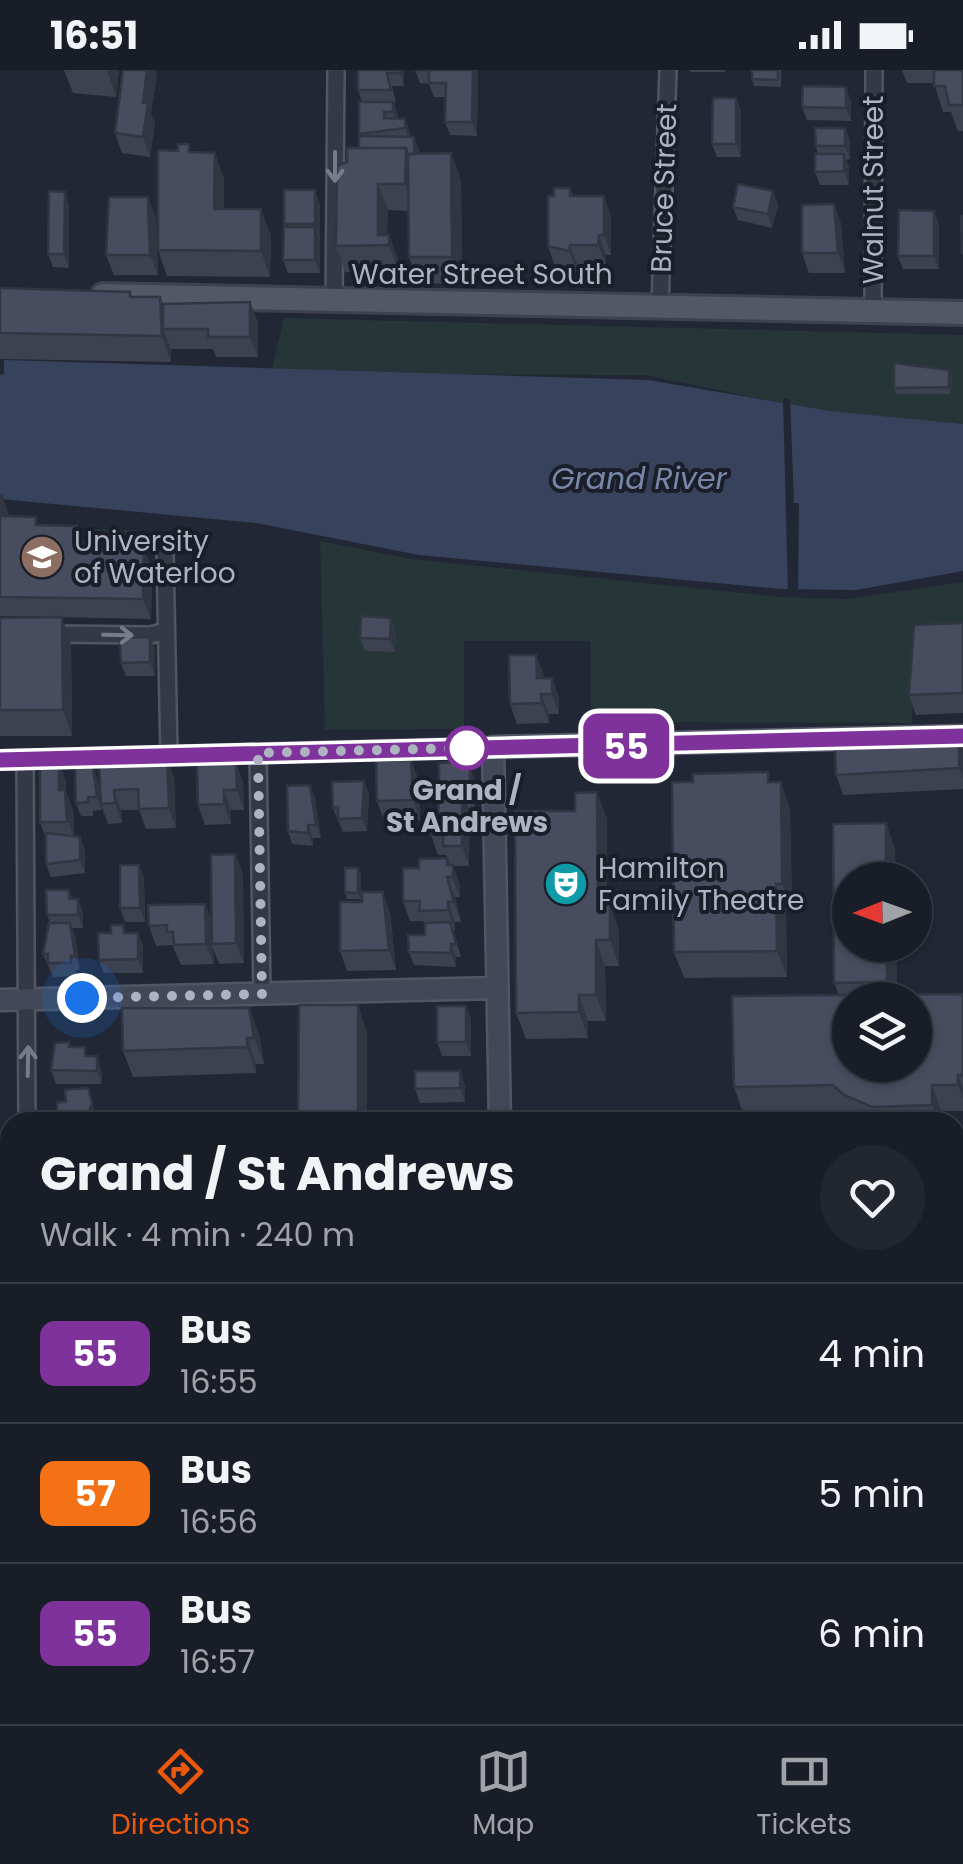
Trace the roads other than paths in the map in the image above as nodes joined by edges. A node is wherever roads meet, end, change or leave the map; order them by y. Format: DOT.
graph roads {
  1 [pos="336,70"];
  2 [pos="668,70"];
  3 [pos="874,70"];
  4 [pos="75,294"];
  5 [pos="334,303"];
  6 [pos="660,306"];
  7 [pos="872,311"];
  8 [pos="963,313"];
  9 [pos="166,554"];
  10 [pos="166,631"];
  11 [pos="38,633"];
  12 [pos="963,736"];
  13 [pos="494,747"];
  14 [pos="258,753"];
  15 [pos="169,756"];
  16 [pos="25,759"];
  17 [pos="0,760"];
  18 [pos="496,988"];
  19 [pos="262,994"];
  20 [pos="28,999"];
  21 [pos="0,1000"];
  22 [pos="26,1112"];
  23 [pos="500,1112"];
  1 -- 5 [label="street, one-way"];
  2 -- 6 [label="street, Bruce Street"];
  3 -- 7 [label="street, Walnut Street"];
  4 -- 5 [label="main road, Water Street South"];
  5 -- 6 [label="main road, Water Street South"];
  6 -- 7 [label="main road, Water Street South"];
  7 -- 8 [label="main road, Water Street South"];
  9 -- 10 [label="street"];
  11 -- 10 [label="street, one-way"];
  10 -- 15 [label="street"];
  12 -- 13 [label="main road"];
  13 -- 14 [label="street"];
  13 -- 18 [label="main road"];
  14 -- 15 [label="street"];
  14 -- 19 [label="street"];
  15 -- 16 [label="street"];
  16 -- 17 [label="street"];
  16 -- 20 [label="street"];
  18 -- 19 [label="main road"];
  18 -- 23 [label="main road"];
  19 -- 20 [label="main road"];
  20 -- 21 [label="main road"];
  22 -- 20 [label="street, one-way"];
}
